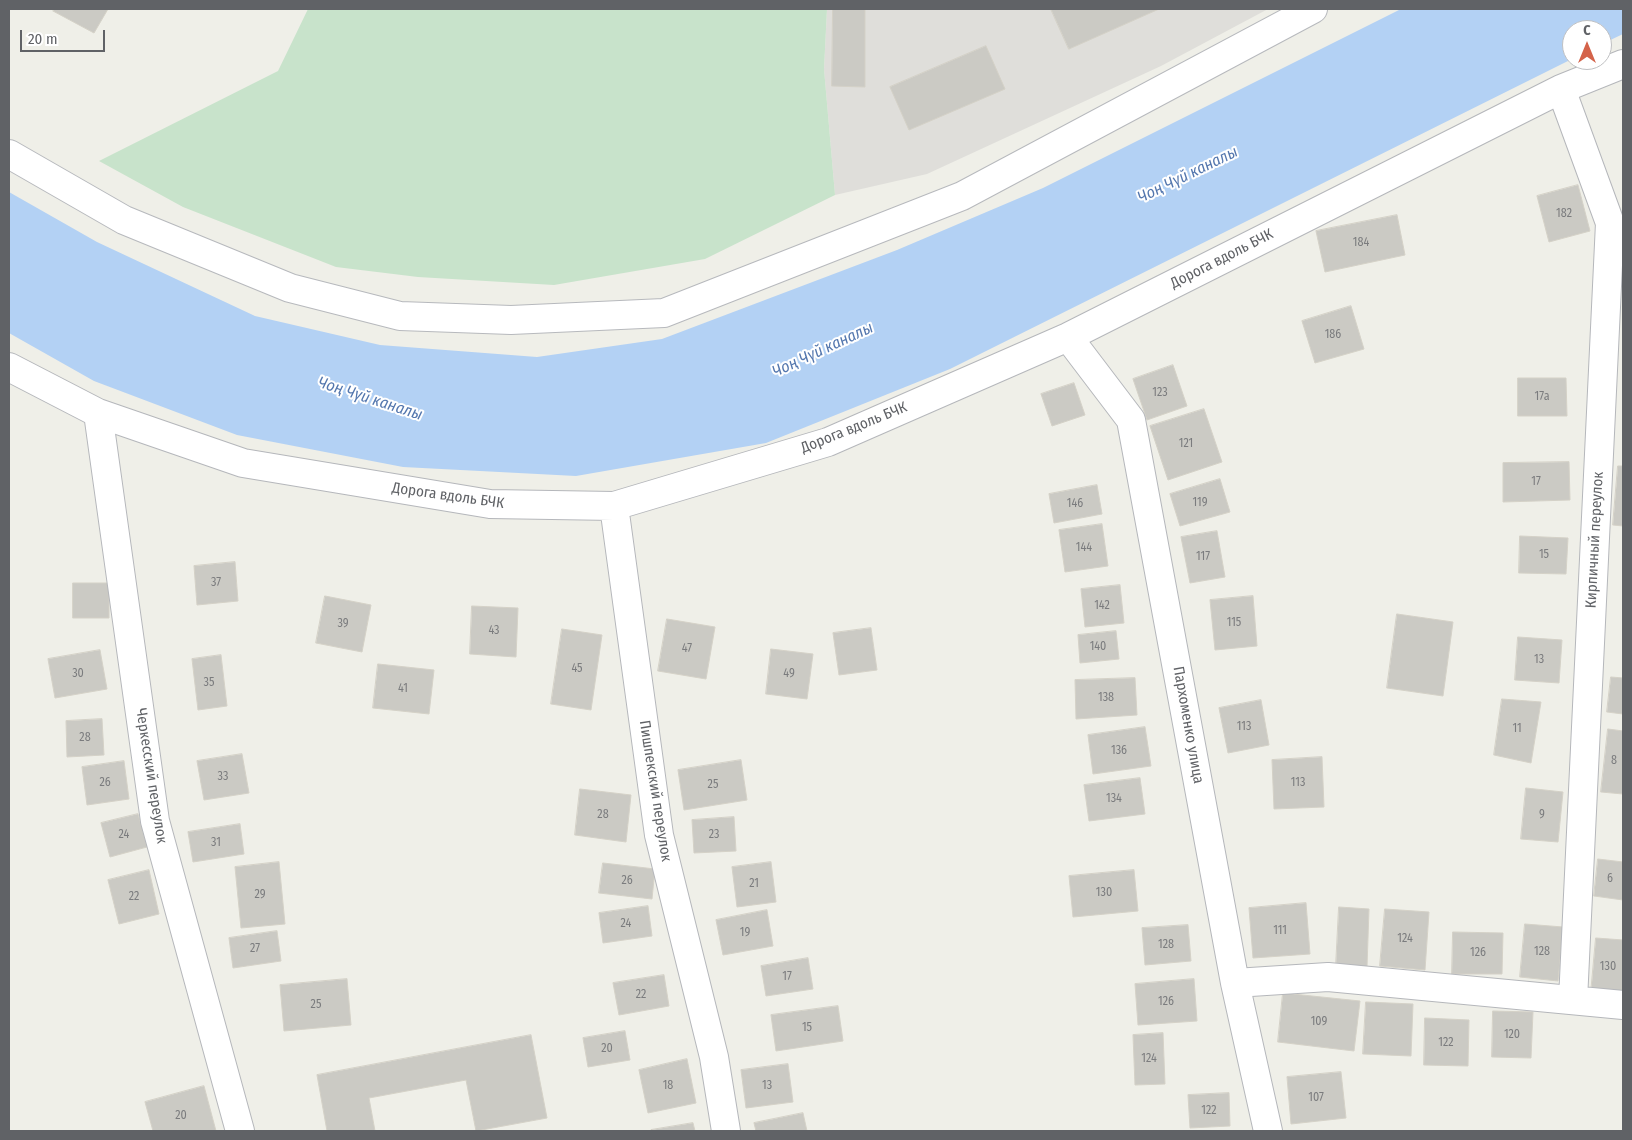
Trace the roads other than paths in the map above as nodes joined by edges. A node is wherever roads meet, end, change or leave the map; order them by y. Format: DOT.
graph roads {
  1 [pos="1313,9"];
  2 [pos="1623,64"];
  3 [pos="1560,89"];
  4 [pos="9,154"];
  5 [pos="1068,337"];
  6 [pos="9,367"];
  7 [pos="98,413"];
  8 [pos="614,506"];
  9 [pos="1235,983"];
  10 [pos="1573,1000"];
  11 [pos="1623,1005"];
  12 [pos="240,1131"];
  13 [pos="726,1131"];
  14 [pos="1268,1131"];
  1 -- 4 [label="street"];
  2 -- 3 [label="street, Дорога вдоль БЧК"];
  3 -- 5 [label="street, Дорога вдоль БЧК"];
  3 -- 10 [label="street, Кирпичный переулок"];
  5 -- 8 [label="street, Дорога вдоль БЧК"];
  5 -- 9 [label="street, Пархоменко улица"];
  6 -- 7 [label="street, Дорога вдоль БЧК"];
  7 -- 8 [label="street, Дорога вдоль БЧК"];
  7 -- 12 [label="street, Черкесский переулок"];
  8 -- 13 [label="street, Пишпекский переулок"];
  9 -- 10 [label="street"];
  9 -- 14 [label="street, Пархоменко улица"];
  10 -- 11 [label="street"];
}
